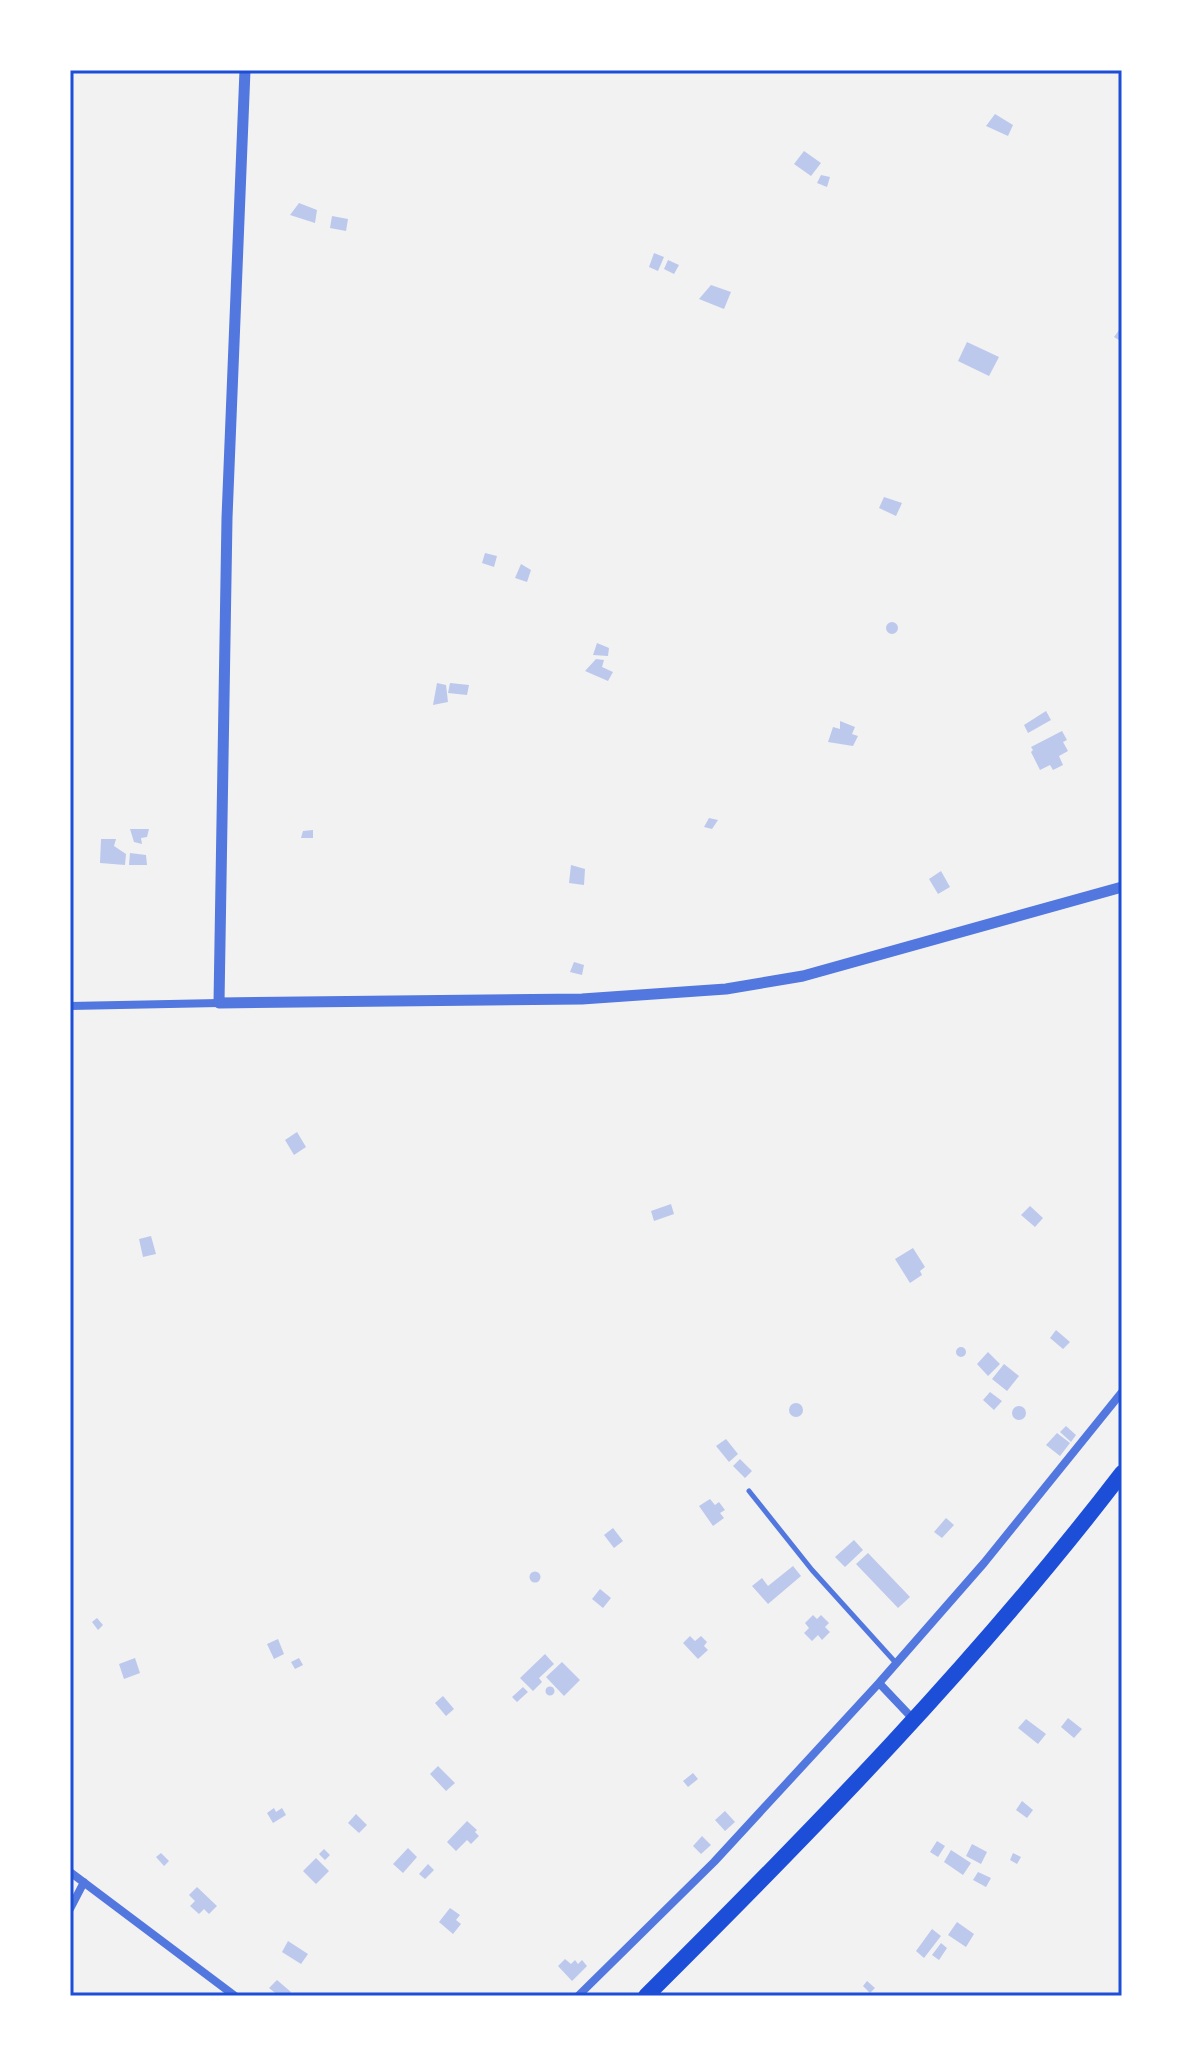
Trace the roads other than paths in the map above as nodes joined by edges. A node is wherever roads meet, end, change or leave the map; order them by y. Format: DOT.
graph roads {
  1 [pos="245,70"];
  2 [pos="1122,887"];
  3 [pos="219,1003"];
  4 [pos="70,1006"];
  5 [pos="1122,1392"];
  6 [pos="1122,1473"];
  7 [pos="749,1491"];
  8 [pos="896,1663"];
  9 [pos="879,1683"];
  10 [pos="916,1721"];
  11 [pos="70,1872"];
  12 [pos="84,1882"];
  13 [pos="70,1909"];
  14 [pos="235,1996"];
  15 [pos="578,1996"];
  16 [pos="646,1996"];
  1 -- 3 [label="street"];
  2 -- 3 [label="street"];
  3 -- 4 [label="street"];
  5 -- 8 [label="street"];
  6 -- 10 [label="highway"];
  7 -- 8 [label="lane"];
  8 -- 9 [label="street"];
  9 -- 10 [label="street"];
  9 -- 15 [label="street"];
  10 -- 16 [label="highway"];
  11 -- 12 [label="street"];
  12 -- 13 [label="street"];
  12 -- 14 [label="street"];
}
